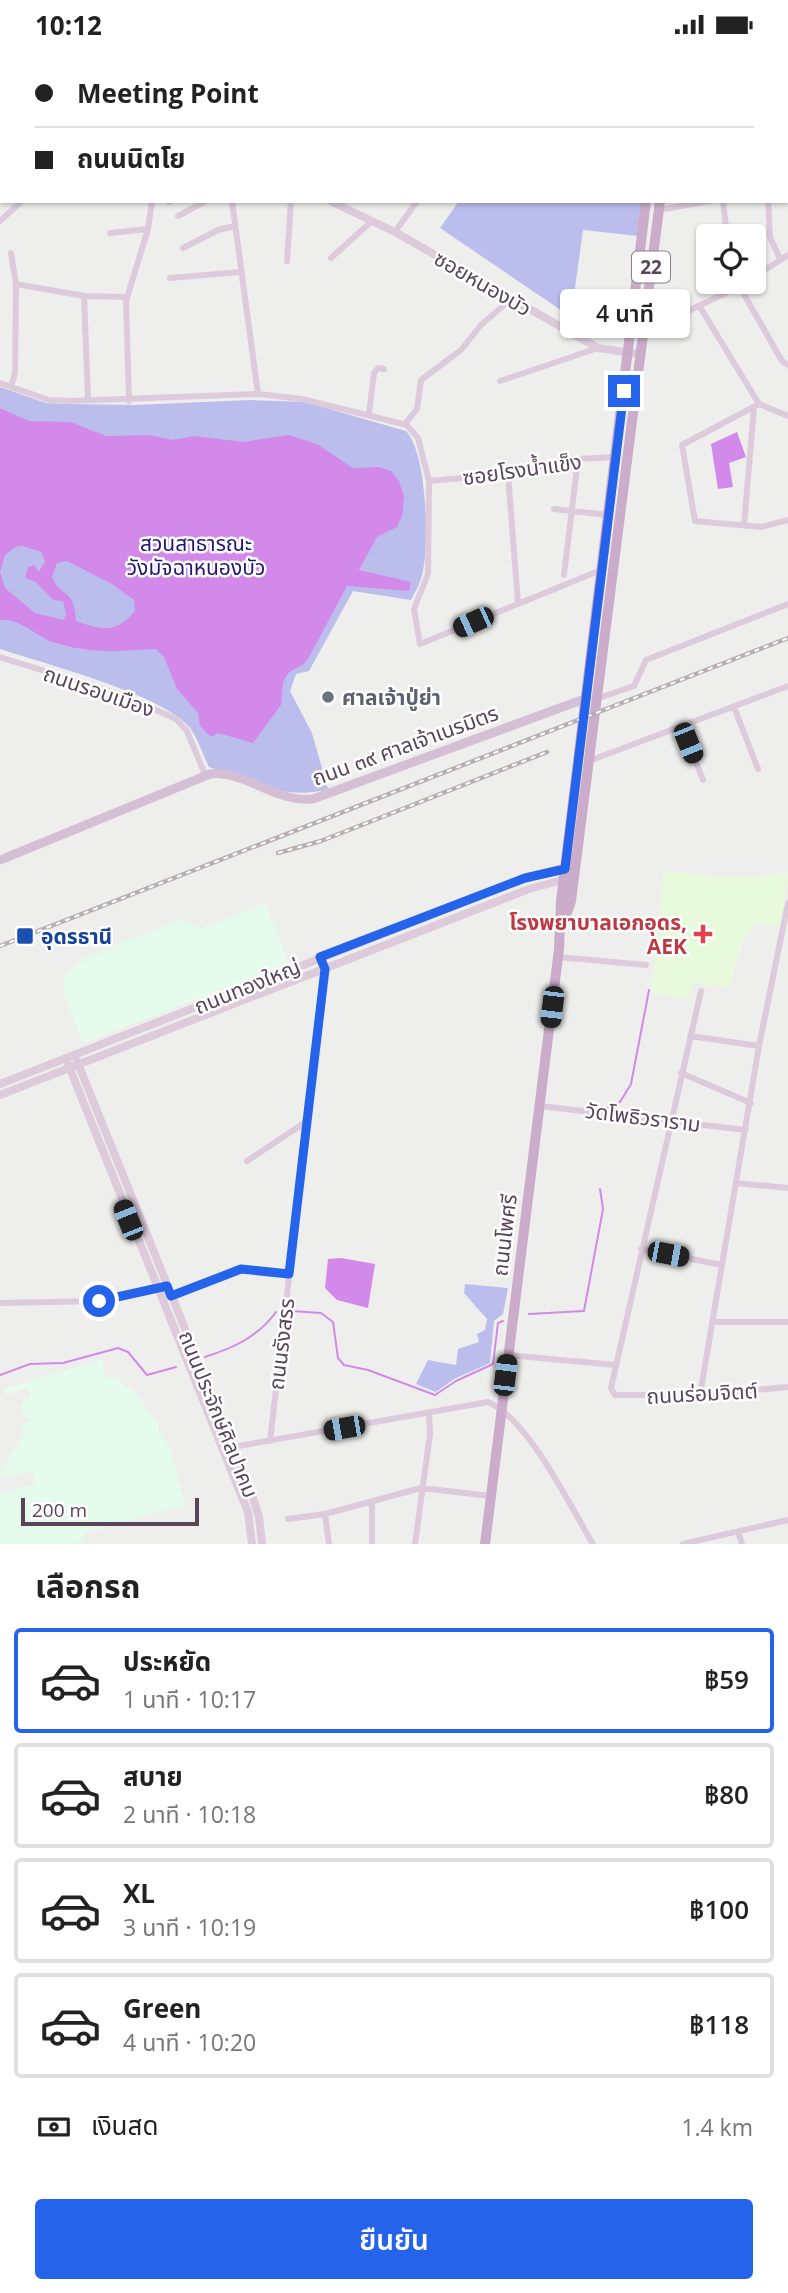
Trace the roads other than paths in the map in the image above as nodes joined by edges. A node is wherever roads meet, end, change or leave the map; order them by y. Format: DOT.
graph roads {
  1 [pos="20,203"];
  2 [pos="152,203"];
  3 [pos="202,203"];
  4 [pos="232,203"];
  5 [pos="290,203"];
  6 [pos="334,203"];
  7 [pos="416,203"];
  8 [pos="646,203"];
  9 [pos="690,203"];
  10 [pos="723,203"];
  11 [pos="768,203"];
  12 [pos="660,206"];
  13 [pos="178,216"];
  14 [pos="0,221"];
  15 [pos="372,221"];
  16 [pos="725,224"];
  17 [pos="235,226"];
  18 [pos="148,229"];
  19 [pos="395,232"];
  20 [pos="110,233"];
  21 [pos="183,248"];
  22 [pos="11,253"];
  23 [pos="788,255"];
  24 [pos="331,258"];
  25 [pos="780,259"];
  26 [pos="287,261"];
  27 [pos="766,269"];
  28 [pos="242,272"];
  29 [pos="170,278"];
  30 [pos="16,284"];
  31 [pos="722,294"];
  32 [pos="743,294"];
  33 [pos="83,296"];
  34 [pos="127,297"];
  35 [pos="511,299"];
  36 [pos="700,307"];
  37 [pos="637,332"];
  38 [pos="598,348"];
  39 [pos="634,354"];
  40 [pos="788,365"];
  41 [pos="384,369"];
  42 [pos="500,381"];
  43 [pos="0,383"];
  44 [pos="11,388"];
  45 [pos="258,394"];
  46 [pos="88,400"];
  47 [pos="130,401"];
  48 [pos="756,406"];
  49 [pos="369,414"];
  50 [pos="788,416"];
  51 [pos="405,424"];
  52 [pos="616,457"];
  53 [pos="578,460"];
  54 [pos="508,474"];
  55 [pos="429,481"];
  56 [pos="554,509"];
  57 [pos="572,511"];
  58 [pos="608,515"];
  59 [pos="788,520"];
  60 [pos="744,526"];
  61 [pos="605,567"];
  62 [pos="564,575"];
  63 [pos="517,603"];
  64 [pos="788,604"];
  65 [pos="0,657"];
  66 [pos="788,686"];
  67 [pos="592,699"];
  68 [pos="734,707"];
  69 [pos="681,725"];
  70 [pos="589,761"];
  71 [pos="758,769"];
  72 [pos="206,777"];
  73 [pos="703,780"];
  74 [pos="577,846"];
  75 [pos="0,860"];
  76 [pos="569,875"];
  77 [pos="525,878"];
  78 [pos="529,889"];
  79 [pos="571,901"];
  80 [pos="788,903"];
  81 [pos="561,932"];
  82 [pos="320,957"];
  83 [pos="558,957"];
  84 [pos="646,965"];
  85 [pos="325,969"];
  86 [pos="701,991"];
  87 [pos="690,1036"];
  88 [pos="760,1046"];
  89 [pos="70,1057"];
  90 [pos="74,1067"];
  91 [pos="681,1073"];
  92 [pos="0,1084"];
  93 [pos="0,1095"];
  94 [pos="751,1103"];
  95 [pos="540,1106"];
  96 [pos="670,1119"];
  97 [pos="307,1121"];
  98 [pos="746,1130"];
  99 [pos="247,1161"];
  100 [pos="120,1169"];
  101 [pos="109,1173"];
  102 [pos="736,1183"];
  103 [pos="127,1188"];
  104 [pos="788,1188"];
  105 [pos="117,1192"];
  106 [pos="641,1249"];
  107 [pos="722,1265"];
  108 [pos="289,1274"];
  109 [pos="167,1286"];
  110 [pos="156,1290"];
  111 [pos="171,1296"];
  112 [pos="0,1303"];
  113 [pos="712,1322"];
  114 [pos="788,1322"];
  115 [pos="508,1355"];
  116 [pos="615,1365"];
  117 [pos="202,1373"];
  118 [pos="192,1376"];
  119 [pos="788,1387"];
  120 [pos="700,1395"];
  121 [pos="502,1407"];
  122 [pos="429,1413"];
  123 [pos="270,1441"];
  124 [pos="233,1447"];
  125 [pos="223,1449"];
  126 [pos="421,1488"];
  127 [pos="491,1496"];
  128 [pos="372,1501"];
  129 [pos="326,1514"];
  130 [pos="288,1518"];
  131 [pos="788,1520"];
  132 [pos="738,1532"];
  133 [pos="688,1543"];
  134 [pos="252,1544"];
  135 [pos="262,1544"];
  136 [pos="329,1544"];
  137 [pos="372,1544"];
  138 [pos="415,1544"];
  139 [pos="485,1544"];
  140 [pos="593,1544"];
  141 [pos="742,1544"];
  1 -- 14 [label="street"];
  2 -- 18 [label="street"];
  3 -- 13 [label="street"];
  4 -- 17 [label="street"];
  5 -- 26 [label="street"];
  6 -- 15 [label="street, ซอยหนองบัว"];
  7 -- 19 [label="street"];
  8 -- 37 [label="main road, 22"];
  9 -- 12 [label="street"];
  10 -- 16 [label="street"];
  11 -- 25 [label="street"];
  12 -- 37 [label="main road, 22"];
  15 -- 19 [label="street, ซอยหนองบัว"];
  15 -- 24 [label="street"];
  17 -- 21 [label="street"];
  17 -- 28 [label="street"];
  18 -- 20 [label="street"];
  18 -- 34 [label="street"];
  19 -- 35 [label="street, ซอยหนองบัว"];
  22 -- 30 [label="street"];
  23 -- 25 [label="street"];
  25 -- 27 [label="street"];
  28 -- 29 [label="street"];
  28 -- 45 [label="street"];
  30 -- 33 [label="street"];
  30 -- 44 [label="street"];
  31 -- 36 [label="street"];
  32 -- 40 [label="street"];
  33 -- 34 [label="street"];
  33 -- 46 [label="street"];
  34 -- 47 [label="street"];
  35 -- 38 [label="street, ซอยหนองบัว"];
  35 -- 51 [label="street"];
  36 -- 37 [label="street"];
  36 -- 48 [label="street"];
  37 -- 39 [label="main road, 22"];
  38 -- 39 [label="street, ซอยหนองบัว"];
  38 -- 42 [label="street"];
  39 -- 52 [label="main road, 22"];
  39 -- 61 [label="main road, 22"];
  41 -- 49 [label="street"];
  43 -- 44 [label="street"];
  44 -- 46 [label="street"];
  45 -- 47 [label="street"];
  45 -- 49 [label="street"];
  46 -- 47 [label="street"];
  48 -- 50 [label="street"];
  48 -- 60 [label="street"];
  48 -- 60 [label="street"];
  49 -- 51 [label="street"];
  51 -- 55 [label="street"];
  52 -- 53 [label="street, ซอยโรงน้ำแข็ง"];
  52 -- 58 [label="main road, 22"];
  53 -- 54 [label="street, ซอยโรงน้ำแข็ง"];
  53 -- 57 [label="street"];
  54 -- 55 [label="street, ซอยโรงน้ำแข็ง"];
  54 -- 63 [label="street"];
  55 -- 63 [label="street"];
  56 -- 57 [label="street"];
  57 -- 58 [label="street"];
  57 -- 62 [label="street"];
  58 -- 61 [label="main road, 22"];
  59 -- 60 [label="street"];
  61 -- 63 [label="street"];
  61 -- 67 [label="main road"];
  64 -- 67 [label="street"];
  65 -- 72 [label="street, ถนนรอบเมือง"];
  66 -- 68 [label="street"];
  67 -- 70 [label="main road, ถนนโพศรี"];
  67 -- 72 [label="main road, ถนน ๓๙ ศาลเจ้าเนรมิตร"];
  67 -- 76 [label="main road, ถนนโพศรี"];
  68 -- 69 [label="street"];
  68 -- 71 [label="street"];
  69 -- 70 [label="street"];
  69 -- 73 [label="street"];
  70 -- 74 [label="main road, ถนนโพศรี"];
  72 -- 75 [label="main road, ถนน ๓๙ ศาลเจ้าเนรมิตร"];
  74 -- 76 [label="main road, ถนนโพศรี"];
  74 -- 79 [label="main road"];
  76 -- 77 [label="street, ถนนทองใหญ่"];
  76 -- 78 [label="street, ถนนทองใหญ่"];
  76 -- 79 [label="main road, ถนนโพศรี"];
  76 -- 81 [label="main road, ถนนโพศรี"];
  77 -- 78 [label="street"];
  77 -- 82 [label="street, ถนนทองใหญ่"];
  78 -- 85 [label="street, ถนนทองใหญ่"];
  79 -- 81 [label="main road, ถนนโพศรี"];
  80 -- 88 [label="street"];
  81 -- 83 [label="main road, ถนนโพศรี"];
  82 -- 85 [label="street, ถนนรังสรร"];
  82 -- 89 [label="street, ถนนทองใหญ่"];
  83 -- 84 [label="street"];
  83 -- 95 [label="main road, ถนนโพศรี"];
  85 -- 90 [label="street, ถนนทองใหญ่"];
  85 -- 97 [label="street, ถนนรังสรร"];
  86 -- 87 [label="street"];
  87 -- 88 [label="street"];
  87 -- 91 [label="street"];
  88 -- 94 [label="street"];
  89 -- 90 [label="street"];
  89 -- 92 [label="street, ถนนทองใหญ่"];
  90 -- 93 [label="street, ถนนทองใหญ่"];
  90 -- 100 [label="street, ถนนประจักษ์ศิลปาคม"];
  90 -- 101 [label="street, ถนนประจักษ์ศิลปาคม"];
  91 -- 94 [label="street"];
  91 -- 96 [label="street"];
  94 -- 98 [label="street"];
  95 -- 96 [label="street, วัดโพธิวราราม"];
  95 -- 115 [label="main road, ถนนโพศรี"];
  96 -- 98 [label="street, วัดโพธิวราราม"];
  96 -- 106 [label="street"];
  97 -- 99 [label="street"];
  97 -- 108 [label="street, ถนนรังสรร"];
  98 -- 102 [label="street"];
  100 -- 101 [label="street"];
  100 -- 103 [label="street, ถนนประจักษ์ศิลปาคม"];
  101 -- 105 [label="street, ถนนประจักษ์ศิลปาคม"];
  102 -- 104 [label="street"];
  102 -- 107 [label="street"];
  103 -- 105 [label="street"];
  103 -- 109 [label="street, ถนนประจักษ์ศิลปาคม"];
  105 -- 110 [label="street, ถนนประจักษ์ศิลปาคม"];
  106 -- 107 [label="street"];
  106 -- 116 [label="street"];
  107 -- 113 [label="street"];
  108 -- 111 [label="street"];
  108 -- 123 [label="street, ถนนรังสรร"];
  109 -- 110 [label="street"];
  109 -- 111 [label="street, ถนนประจักษ์ศิลปาคม"];
  110 -- 112 [label="street"];
  110 -- 118 [label="street, ถนนประจักษ์ศิลปาคม"];
  111 -- 117 [label="street, ถนนประจักษ์ศิลปาคม"];
  113 -- 114 [label="street"];
  113 -- 120 [label="street"];
  115 -- 116 [label="street"];
  115 -- 121 [label="main road, ถนนโพศรี"];
  116 -- 120 [label="street, ถนนร่อมจิตต์"];
  117 -- 118 [label="street"];
  117 -- 124 [label="street, ถนนประจักษ์ศิลปาคม"];
  118 -- 125 [label="street, ถนนประจักษ์ศิลปาคม"];
  119 -- 120 [label="street, ถนนร่อมจิตต์"];
  121 -- 122 [label="street"];
  121 -- 127 [label="main road, ถนนโพศรี"];
  121 -- 140 [label="street"];
  122 -- 123 [label="street"];
  122 -- 126 [label="street"];
  123 -- 124 [label="street"];
  124 -- 125 [label="street"];
  124 -- 135 [label="street, ถนนประจักษ์ศิลปาคม"];
  125 -- 134 [label="street, ถนนประจักษ์ศิลปาคม"];
  126 -- 127 [label="street"];
  126 -- 128 [label="street"];
  126 -- 138 [label="street"];
  127 -- 139 [label="main road, ถนนโพศรี"];
  128 -- 129 [label="street"];
  128 -- 137 [label="street"];
  129 -- 130 [label="street"];
  129 -- 136 [label="street"];
  131 -- 132 [label="street"];
  132 -- 133 [label="street"];
  132 -- 141 [label="street"];
}
